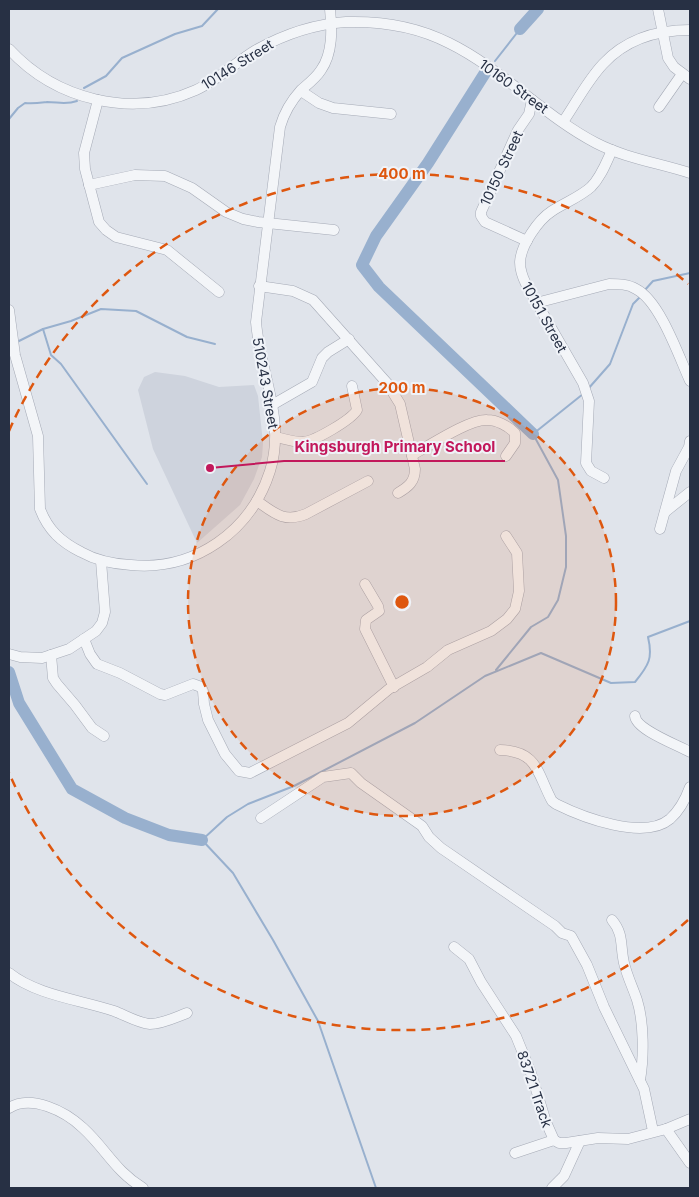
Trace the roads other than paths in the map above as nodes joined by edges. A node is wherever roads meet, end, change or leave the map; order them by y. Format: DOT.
graph roads {
  1 [pos="330,9"];
  2 [pos="658,9"];
  3 [pos="331,23"];
  4 [pos="690,30"];
  5 [pos="662,31"];
  6 [pos="9,49"];
  7 [pos="686,76"];
  8 [pos="301,91"];
  9 [pos="98,100"];
  10 [pos="532,100"];
  11 [pos="659,107"];
  12 [pos="391,114"];
  13 [pos="562,122"];
  14 [pos="612,150"];
  15 [pos="690,173"];
  16 [pos="89,185"];
  17 [pos="268,223"];
  18 [pos="334,230"];
  19 [pos="527,241"];
  20 [pos="260,286"];
  21 [pos="219,292"];
  22 [pos="536,303"];
  23 [pos="9,310"];
  24 [pos="349,339"];
  25 [pos="686,361"];
  26 [pos="690,381"];
  27 [pos="352,386"];
  28 [pos="272,406"];
  29 [pos="276,437"];
  30 [pos="690,440"];
  31 [pos="412,455"];
  32 [pos="506,456"];
  33 [pos="604,478"];
  34 [pos="368,481"];
  35 [pos="690,492"];
  36 [pos="398,493"];
  37 [pos="257,501"];
  38 [pos="665,512"];
  39 [pos="660,529"];
  40 [pos="506,536"];
  41 [pos="101,561"];
  42 [pos="365,584"];
  43 [pos="84,639"];
  44 [pos="9,654"];
  45 [pos="51,655"];
  46 [pos="394,687"];
  47 [pos="635,716"];
  48 [pos="104,736"];
  49 [pos="500,750"];
  50 [pos="690,752"];
  51 [pos="690,787"];
  52 [pos="261,818"];
  53 [pos="612,920"];
  54 [pos="454,948"];
  55 [pos="9,973"];
  56 [pos="187,1013"];
  57 [pos="640,1080"];
  58 [pos="9,1108"];
  59 [pos="690,1119"];
  60 [pos="666,1129"];
  61 [pos="652,1131"];
  62 [pos="554,1140"];
  63 [pos="580,1141"];
  64 [pos="516,1153"];
  65 [pos="690,1163"];
  66 [pos="143,1188"];
  67 [pos="552,1188"];
  1 -- 3 [label="street, 510243 Street"];
  2 -- 5 [label="street"];
  3 -- 8 [label="street, 510243 Street"];
  3 -- 9 [label="street, 10146 Street"];
  3 -- 10 [label="street, 10160 Street"];
  4 -- 5 [label="street"];
  5 -- 7 [label="street"];
  5 -- 13 [label="street"];
  6 -- 9 [label="street, 10146 Street"];
  7 -- 11 [label="street"];
  8 -- 12 [label="street"];
  8 -- 17 [label="street, 510243 Street"];
  9 -- 16 [label="street"];
  10 -- 13 [label="street, 10160 Street"];
  10 -- 19 [label="street, 10150 Street"];
  13 -- 14 [label="street, 10160 Street"];
  14 -- 15 [label="street, 10160 Street"];
  14 -- 19 [label="street, 10151 Street"];
  16 -- 17 [label="street"];
  16 -- 21 [label="street"];
  17 -- 18 [label="street"];
  17 -- 20 [label="street, 510243 Street"];
  19 -- 22 [label="street, 10151 Street"];
  20 -- 24 [label="street"];
  20 -- 28 [label="street, 510243 Street"];
  22 -- 25 [label="street"];
  22 -- 33 [label="street, 10151 Street"];
  23 -- 41 [label="street, 510243 Street"];
  24 -- 28 [label="street"];
  24 -- 31 [label="street"];
  25 -- 26 [label="street"];
  27 -- 29 [label="street"];
  28 -- 29 [label="street, 510243 Street"];
  29 -- 37 [label="street, 510243 Street"];
  30 -- 38 [label="street"];
  31 -- 32 [label="street"];
  31 -- 36 [label="street"];
  34 -- 37 [label="street"];
  35 -- 38 [label="street"];
  37 -- 41 [label="street, 510243 Street"];
  38 -- 39 [label="street"];
  40 -- 46 [label="street"];
  41 -- 43 [label="street"];
  42 -- 46 [label="street"];
  43 -- 45 [label="street"];
  43 -- 46 [label="street"];
  44 -- 45 [label="street"];
  45 -- 48 [label="street"];
  47 -- 50 [label="street"];
  49 -- 51 [label="street"];
  52 -- 57 [label="street"];
  53 -- 57 [label="street"];
  54 -- 62 [label="street, 83721 Track"];
  55 -- 56 [label="street"];
  57 -- 61 [label="street"];
  58 -- 66 [label="street"];
  59 -- 60 [label="street, 83721 Track"];
  60 -- 61 [label="street, 83721 Track"];
  60 -- 65 [label="street"];
  61 -- 63 [label="street, 83721 Track"];
  62 -- 63 [label="street, 83721 Track"];
  62 -- 64 [label="street"];
  63 -- 67 [label="street"];
}
